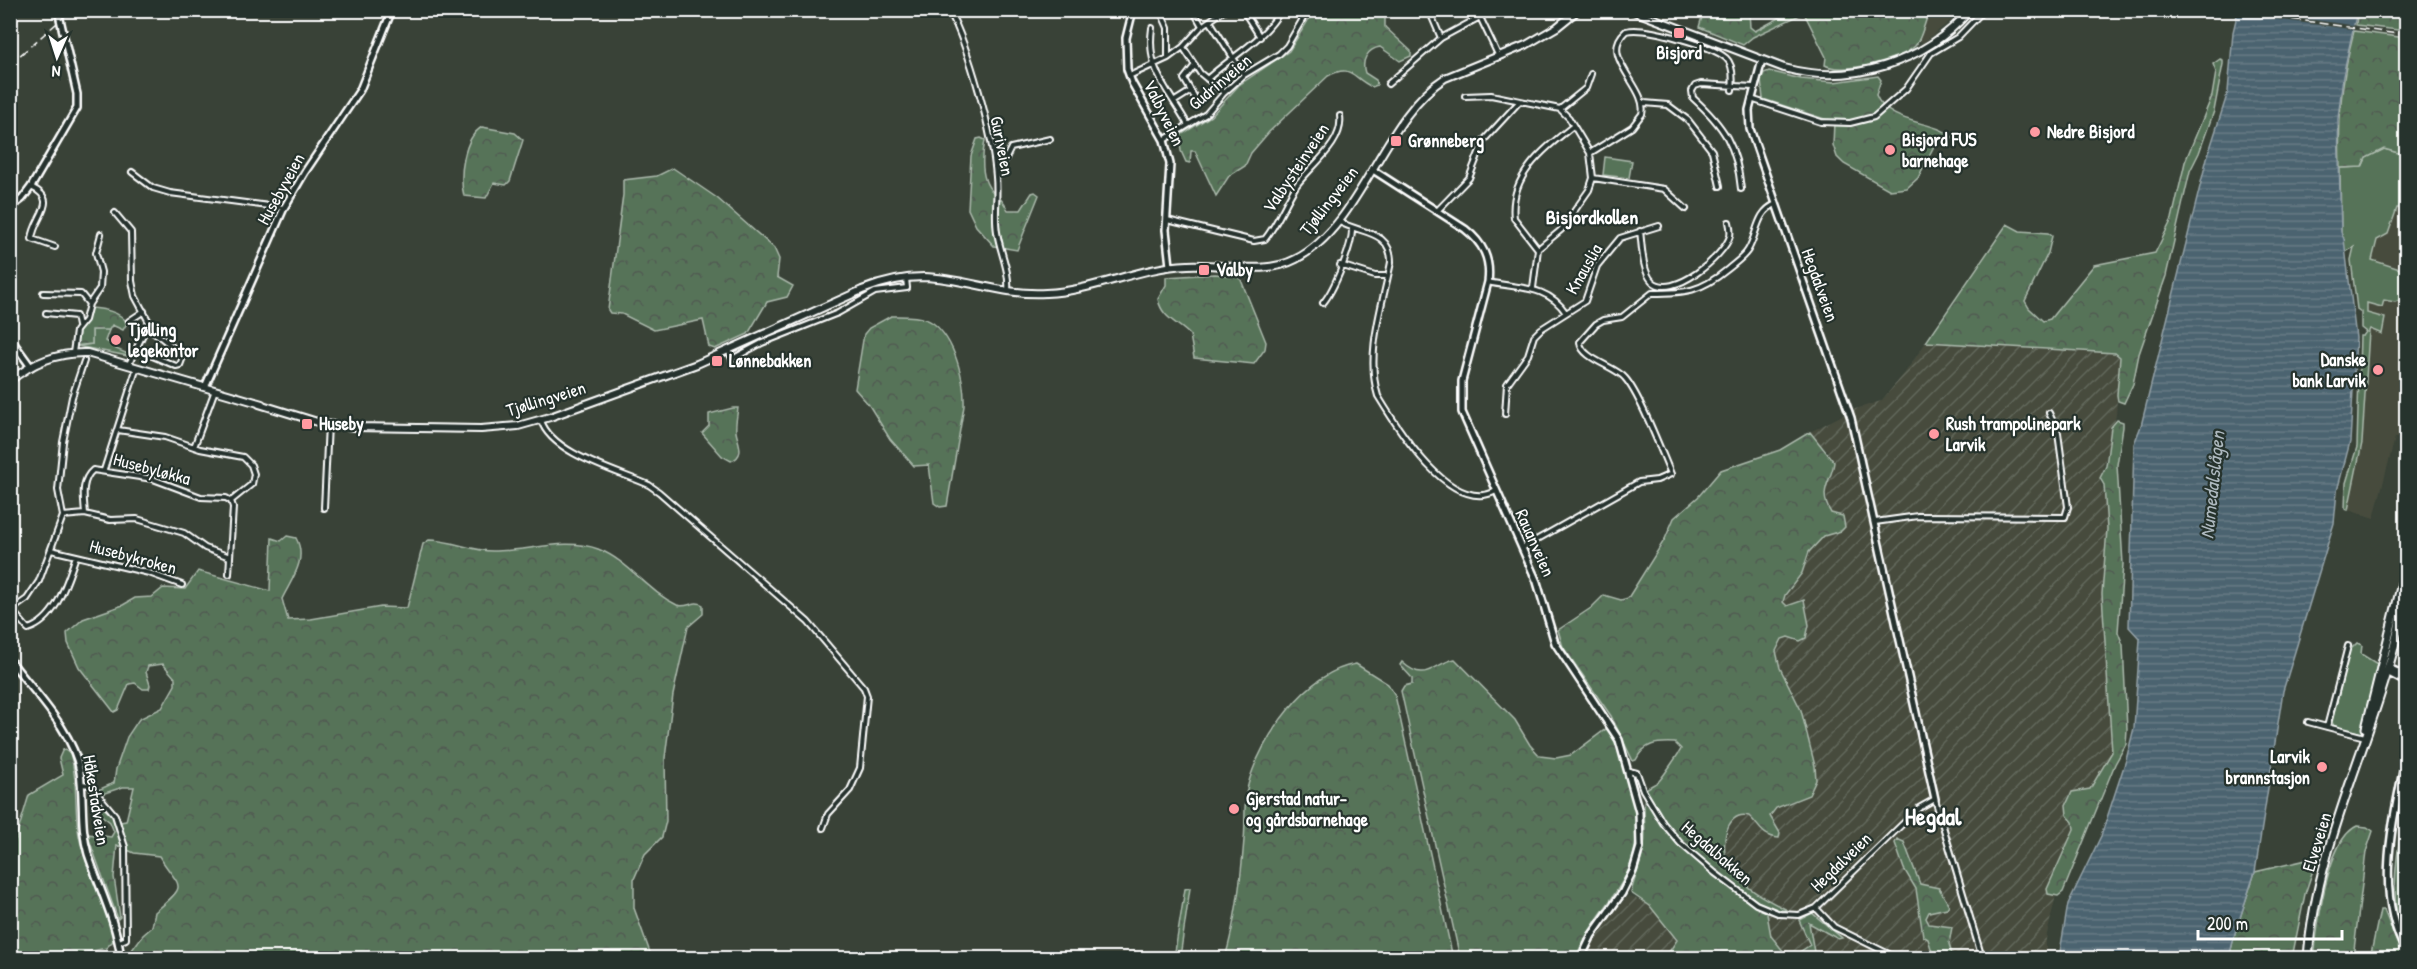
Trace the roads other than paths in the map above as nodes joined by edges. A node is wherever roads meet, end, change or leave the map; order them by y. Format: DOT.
graph roads {
  1 [pos="58,10"];
  2 [pos="392,10"];
  3 [pos="949,10"];
  4 [pos="1133,10"];
  5 [pos="1160,10"];
  6 [pos="1193,10"];
  7 [pos="1225,10"];
  8 [pos="1243,10"];
  9 [pos="1281,10"];
  10 [pos="1308,10"];
  11 [pos="1430,10"];
  12 [pos="1493,10"];
  13 [pos="1578,10"];
  14 [pos="1631,10"];
  15 [pos="1970,10"];
  16 [pos="1982,12"];
  17 [pos="1480,17"];
  18 [pos="1210,21"];
  19 [pos="1202,26"];
  20 [pos="1152,28"];
  21 [pos="1260,37"];
  22 [pos="1441,38"];
  23 [pos="1183,47"];
  24 [pos="1232,56"];
  25 [pos="1499,57"];
  26 [pos="1168,58"];
  27 [pos="1762,60"];
  28 [pos="1195,65"];
  29 [pos="1153,66"];
  30 [pos="1591,74"];
  31 [pos="1244,75"];
  32 [pos="1129,76"];
  33 [pos="1207,79"];
  34 [pos="1388,84"];
  35 [pos="1732,87"];
  36 [pos="1753,87"];
  37 [pos="1191,92"];
  38 [pos="1224,93"];
  39 [pos="1465,96"];
  40 [pos="1195,98"];
  41 [pos="1750,99"];
  42 [pos="1175,101"];
  43 [pos="1519,102"];
  44 [pos="1644,103"];
  45 [pos="1560,109"];
  46 [pos="1340,116"];
  47 [pos="1188,125"];
  48 [pos="1573,126"];
  49 [pos="1050,139"];
  50 [pos="1164,140"];
  51 [pos="1590,153"];
  52 [pos="1373,170"];
  53 [pos="132,172"];
  54 [pos="996,177"];
  55 [pos="1593,178"];
  56 [pos="1720,186"];
  57 [pos="31,187"];
  58 [pos="1741,189"];
  59 [pos="1776,204"];
  60 [pos="10,208"];
  61 [pos="284,208"];
  62 [pos="1686,209"];
  63 [pos="1437,211"];
  64 [pos="115,213"];
  65 [pos="1167,220"];
  66 [pos="1337,221"];
  67 [pos="1729,222"];
  68 [pos="1659,226"];
  69 [pos="1352,228"];
  70 [pos="1640,231"];
  71 [pos="101,234"];
  72 [pos="54,247"];
  73 [pos="1538,249"];
  74 [pos="1340,265"];
  75 [pos="1170,266"];
  76 [pos="1388,276"];
  77 [pos="906,278"];
  78 [pos="1488,282"];
  79 [pos="1533,288"];
  80 [pos="1008,291"];
  81 [pos="43,293"];
  82 [pos="1323,303"];
  83 [pos="89,304"];
  84 [pos="144,311"];
  85 [pos="46,312"];
  86 [pos="1566,313"];
  87 [pos="129,321"];
  88 [pos="78,326"];
  89 [pos="148,328"];
  90 [pos="10,338"];
  91 [pos="136,349"];
  92 [pos="728,351"];
  93 [pos="73,353"];
  94 [pos="84,361"];
  95 [pos="129,364"];
  96 [pos="28,369"];
  97 [pos="136,370"];
  98 [pos="10,381"];
  99 [pos="10,386"];
  100 [pos="205,387"];
  101 [pos="215,390"];
  102 [pos="2049,413"];
  103 [pos="1505,414"];
  104 [pos="541,420"];
  105 [pos="328,423"];
  106 [pos="118,430"];
  107 [pos="194,447"];
  108 [pos="104,470"];
  109 [pos="1496,491"];
  110 [pos="231,501"];
  111 [pos="324,508"];
  112 [pos="85,514"];
  113 [pos="63,516"];
  114 [pos="1875,522"];
  115 [pos="1522,548"];
  116 [pos="51,550"];
  117 [pos="76,556"];
  118 [pos="230,557"];
  119 [pos="2406,567"];
  120 [pos="229,573"];
  121 [pos="182,585"];
  122 [pos="2406,588"];
  123 [pos="11,611"];
  124 [pos="2348,646"];
  125 [pos="10,660"];
  126 [pos="2386,669"];
  127 [pos="2406,676"];
  128 [pos="2406,682"];
  129 [pos="2308,722"];
  130 [pos="2327,727"];
  131 [pos="2365,737"];
  132 [pos="2406,756"];
  133 [pos="1629,771"];
  134 [pos="81,784"];
  135 [pos="1935,800"];
  136 [pos="823,828"];
  137 [pos="1816,908"];
  138 [pos="119,942"];
  139 [pos="2406,951"];
  140 [pos="121,958"];
  141 [pos="1581,958"];
  142 [pos="1896,958"];
  143 [pos="1982,958"];
  144 [pos="2308,958"];
  1 -- 57 [label="main road"];
  2 -- 61 [label="main road, Husebyveien"];
  3 -- 54 [label="street, Guriveien"];
  4 -- 32 [label="main road, Valbyveien"];
  5 -- 26 [label="street"];
  6 -- 19 [label="street"];
  7 -- 18 [label="street"];
  8 -- 21 [label="street"];
  9 -- 21 [label="street"];
  10 -- 31 [label="street, Gudrinveien"];
  11 -- 22 [label="street"];
  12 -- 17 [label="street"];
  13 -- 25 [label="main road, Tjøllingveien"];
  14 -- 27 [label="main road"];
  15 -- 27 [label="main road"];
  16 -- 41 [label="street"];
  17 -- 22 [label="street"];
  17 -- 25 [label="street"];
  18 -- 19 [label="street"];
  18 -- 24 [label="street"];
  19 -- 23 [label="street"];
  20 -- 29 [label="street"];
  21 -- 24 [label="street"];
  22 -- 34 [label="street"];
  23 -- 26 [label="street"];
  23 -- 28 [label="street"];
  24 -- 31 [label="street"];
  24 -- 33 [label="street"];
  25 -- 52 [label="main road, Tjøllingveien"];
  26 -- 29 [label="street"];
  27 -- 36 [label="main road, Hegdalveien"];
  28 -- 33 [label="street"];
  28 -- 37 [label="street"];
  29 -- 32 [label="street"];
  29 -- 42 [label="street"];
  30 -- 45 [label="street"];
  31 -- 38 [label="street, Gudrinveien"];
  32 -- 50 [label="main road, Valbyveien"];
  33 -- 38 [label="street"];
  35 -- 36 [label="street"];
  35 -- 44 [label="street"];
  35 -- 58 [label="street"];
  36 -- 41 [label="main road, Hegdalveien"];
  37 -- 40 [label="street"];
  37 -- 42 [label="street"];
  38 -- 47 [label="street, Gudrinveien"];
  39 -- 43 [label="street"];
  41 -- 59 [label="main road, Hegdalveien"];
  42 -- 47 [label="street"];
  43 -- 45 [label="street"];
  43 -- 63 [label="street"];
  44 -- 51 [label="street"];
  44 -- 56 [label="street"];
  45 -- 48 [label="street"];
  46 -- 65 [label="street, Valbysteinveien"];
  47 -- 50 [label="street, Gudrinveien"];
  48 -- 51 [label="street"];
  48 -- 73 [label="street"];
  49 -- 54 [label="street"];
  50 -- 65 [label="main road, Valbyveien"];
  51 -- 55 [label="street"];
  52 -- 63 [label="main road, Rauanveien"];
  52 -- 66 [label="main road, Tjøllingveien"];
  53 -- 61 [label="street"];
  54 -- 80 [label="street, Guriveien"];
  55 -- 62 [label="street"];
  55 -- 73 [label="street"];
  57 -- 60 [label="main road"];
  57 -- 72 [label="street"];
  59 -- 114 [label="main road, Hegdalveien"];
  59 -- 115 [label="street"];
  61 -- 100 [label="main road, Husebyveien"];
  63 -- 78 [label="main road, Rauanveien"];
  64 -- 84 [label="street"];
  65 -- 75 [label="main road, Valbyveien"];
  66 -- 69 [label="street"];
  66 -- 75 [label="main road, Tjøllingveien"];
  67 -- 70 [label="street"];
  68 -- 70 [label="street, Knauslia"];
  69 -- 74 [label="street"];
  69 -- 76 [label="street"];
  70 -- 86 [label="street, Knauslia"];
  71 -- 83 [label="street"];
  73 -- 79 [label="street"];
  74 -- 76 [label="street"];
  74 -- 82 [label="street"];
  75 -- 80 [label="main road, Tjøllingveien"];
  76 -- 109 [label="street"];
  77 -- 80 [label="main road, Tjøllingveien"];
  77 -- 92 [label="main road, Tjøllingveien"];
  77 -- 92 [label="street, Tjøllingveien"];
  78 -- 79 [label="street"];
  78 -- 109 [label="main road, Rauanveien"];
  79 -- 86 [label="street"];
  81 -- 83 [label="street"];
  83 -- 88 [label="street"];
  84 -- 87 [label="street"];
  84 -- 89 [label="street"];
  85 -- 88 [label="street"];
  86 -- 103 [label="street, Knauslia"];
  88 -- 93 [label="street"];
  89 -- 91 [label="street"];
  89 -- 91 [label="street"];
  90 -- 96 [label="main road"];
  91 -- 95 [label="street"];
  92 -- 104 [label="main road, Tjøllingveien"];
  93 -- 95 [label="main road, Tjøllingveien"];
  93 -- 96 [label="main road, Tjøllingveien"];
  94 -- 113 [label="street"];
  95 -- 100 [label="main road, Tjøllingveien"];
  96 -- 98 [label="main road, Tjøllingveien"];
  96 -- 99 [label="main road, Tjøllingveien"];
  97 -- 106 [label="street"];
  100 -- 101 [label="main road, Tjøllingveien"];
  101 -- 105 [label="main road, Tjøllingveien"];
  101 -- 107 [label="street"];
  102 -- 114 [label="street"];
  104 -- 105 [label="main road, Tjøllingveien"];
  104 -- 136 [label="street"];
  105 -- 111 [label="street"];
  106 -- 107 [label="street"];
  106 -- 108 [label="street"];
  107 -- 110 [label="street"];
  108 -- 110 [label="street, Husebyløkka"];
  108 -- 112 [label="street, Husebyløkka"];
  109 -- 115 [label="main road, Rauanveien"];
  110 -- 118 [label="street"];
  112 -- 113 [label="street"];
  112 -- 118 [label="street"];
  113 -- 116 [label="street"];
  114 -- 135 [label="main road, Hegdalveien"];
  115 -- 133 [label="main road, Rauanveien"];
  116 -- 117 [label="street, Husebykroken"];
  116 -- 123 [label="street"];
  117 -- 121 [label="street, Husebykroken"];
  117 -- 123 [label="street, Husebykroken"];
  118 -- 120 [label="street"];
  119 -- 126 [label="highway, Elveveien"];
  122 -- 126 [label="highway, Elveveien"];
  124 -- 130 [label="street"];
  125 -- 134 [label="main road, Håkestadveien"];
  126 -- 127 [label="main road"];
  126 -- 128 [label="main road"];
  126 -- 131 [label="highway, Elveveien"];
  129 -- 130 [label="street"];
  130 -- 131 [label="street"];
  131 -- 144 [label="highway, Elveveien"];
  132 -- 139 [label="main road"];
  133 -- 137 [label="street, Hegdalbakken"];
  133 -- 141 [label="main road, Rauanveien"];
  134 -- 138 [label="main road, Håkestadveien"];
  134 -- 138 [label="street"];
  135 -- 137 [label="street, Hegdalveien"];
  135 -- 143 [label="street, Hegdalveien"];
  137 -- 142 [label="street, Hegdalveien"];
  138 -- 140 [label="main road, Håkestadveien"];
}
